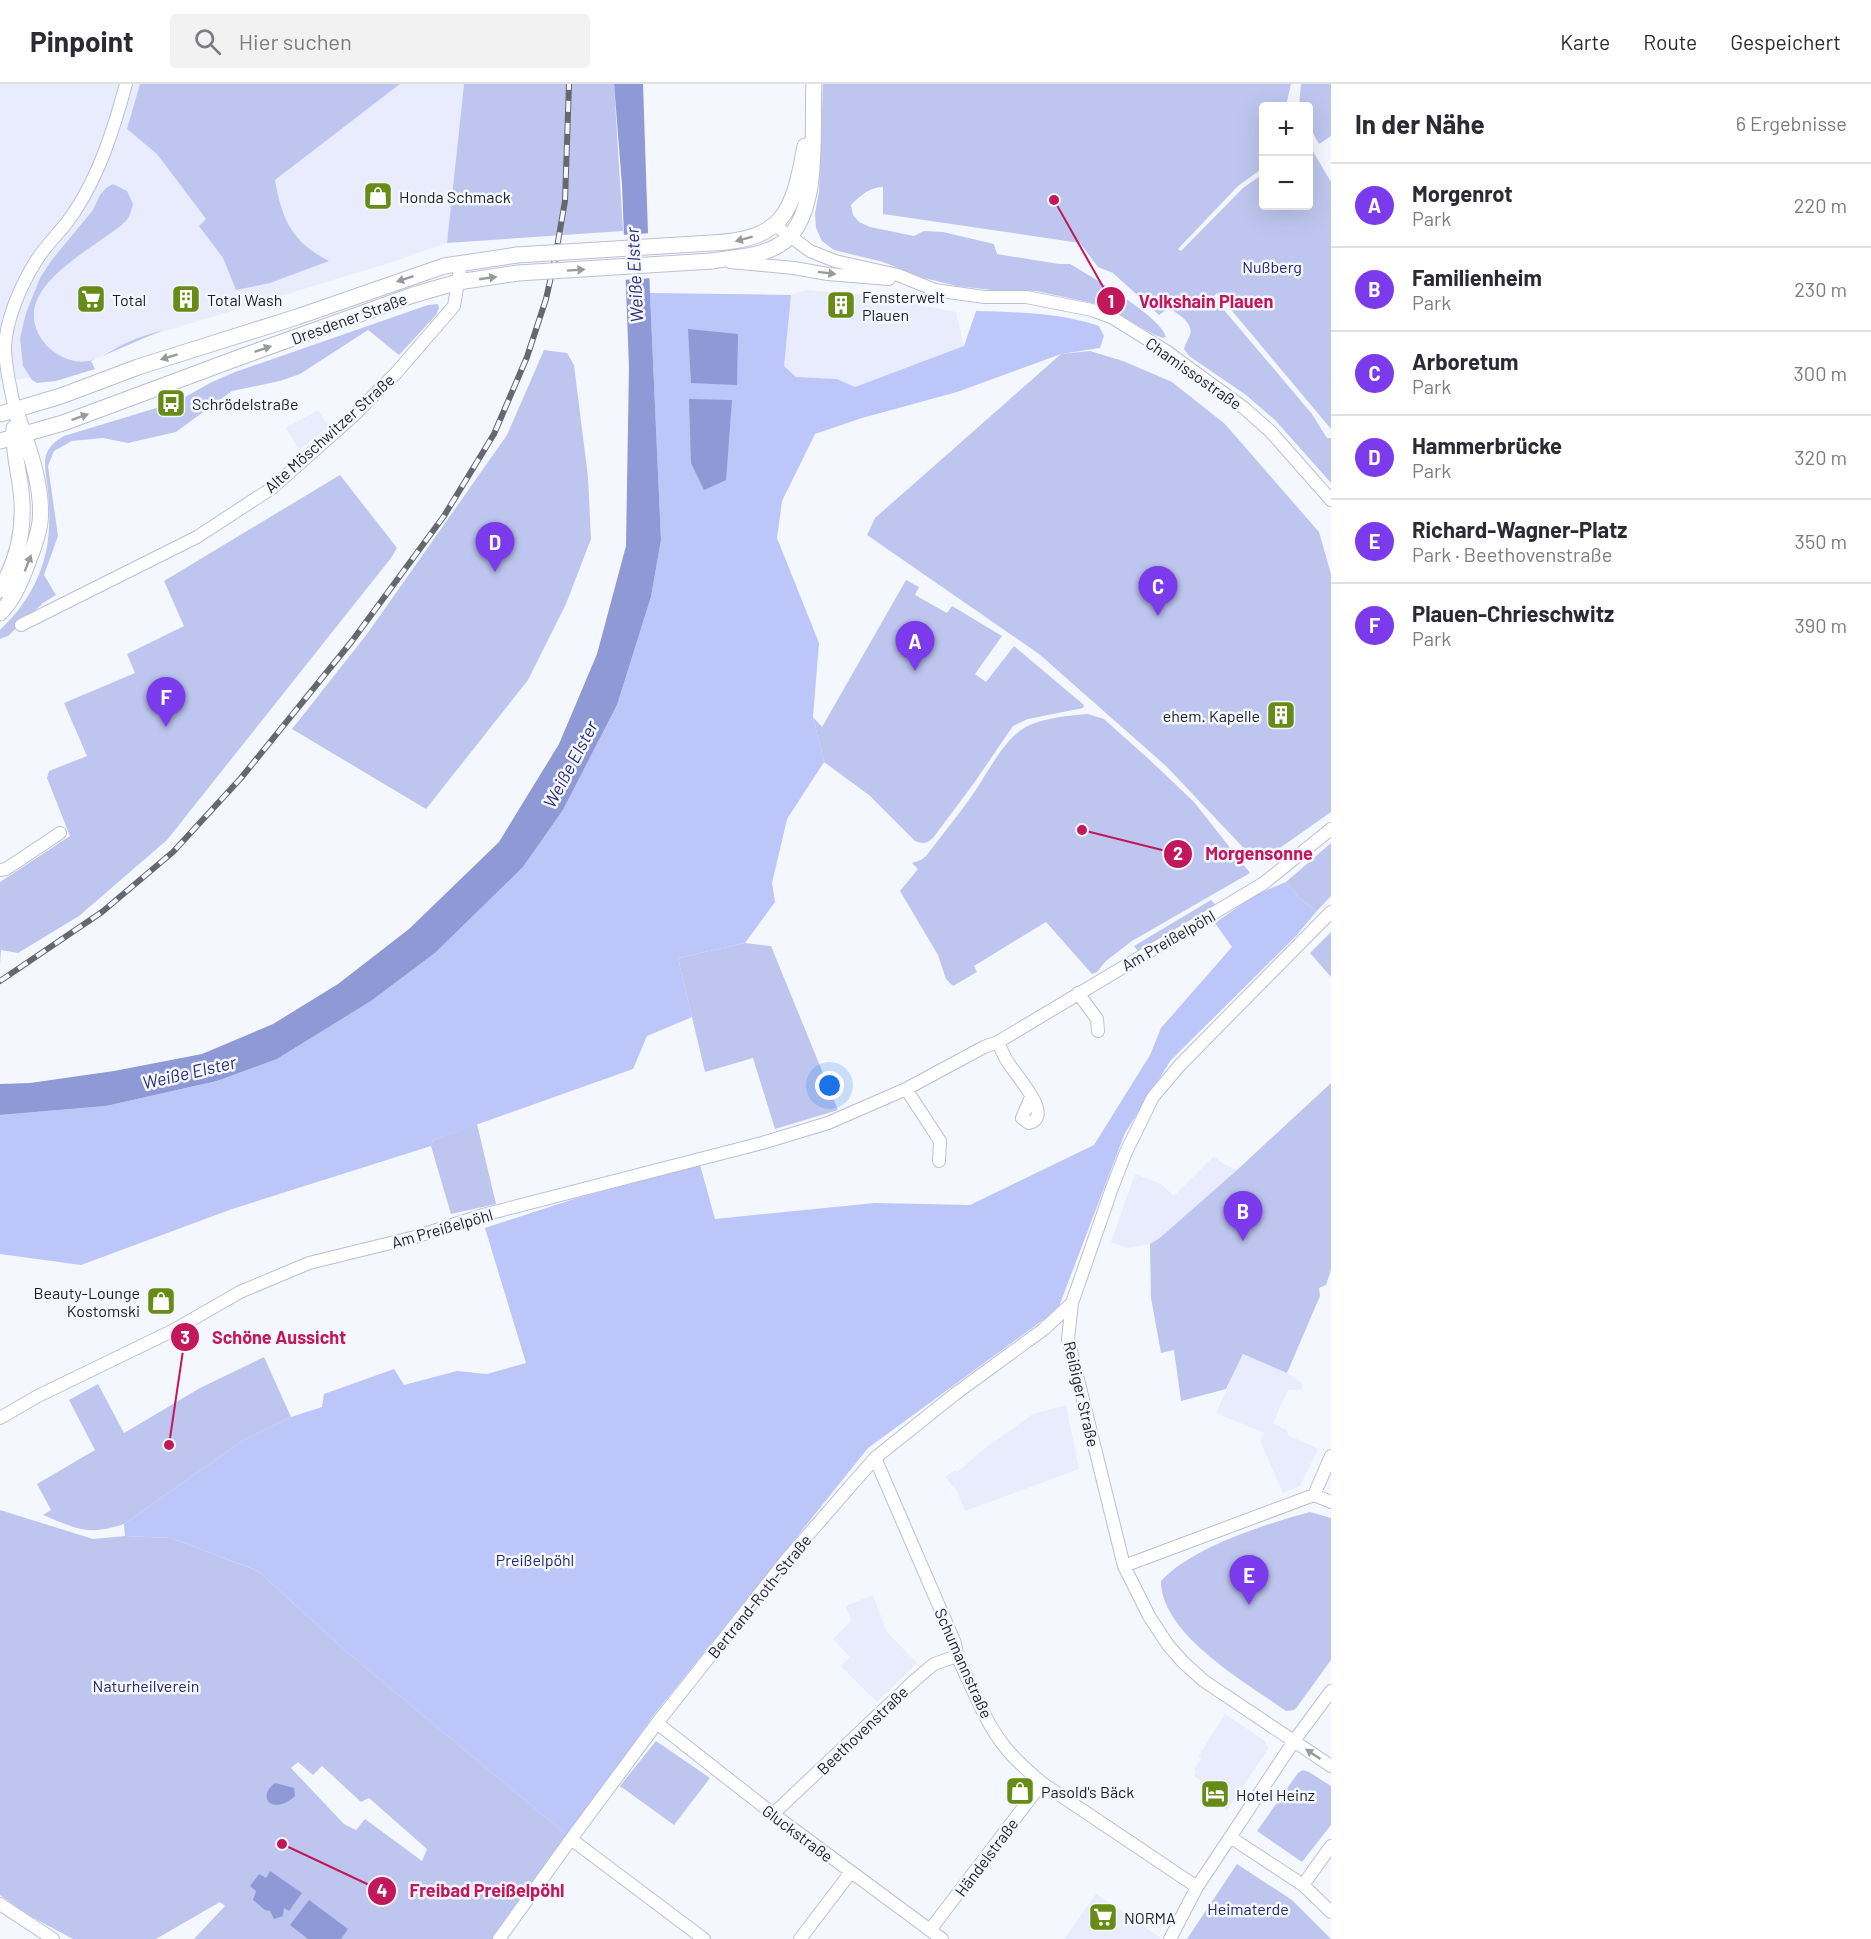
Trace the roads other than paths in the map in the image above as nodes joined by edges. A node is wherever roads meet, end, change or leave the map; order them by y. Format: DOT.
graph roads {
  1 [pos="126,84"];
  2 [pos="814,84"];
  3 [pos="813,108"];
  4 [pos="775,225"];
  5 [pos="790,237"];
  6 [pos="712,261"];
  7 [pos="461,263"];
  8 [pos="458,282"];
  9 [pos="920,285"];
  10 [pos="8,412"];
  11 [pos="13,438"];
  12 [pos="1331,500"];
  13 [pos="0,590"];
  14 [pos="0,613"];
  15 [pos="21,625"];
  16 [pos="1331,829"];
  17 [pos="60,833"];
  18 [pos="0,870"];
  19 [pos="1331,912"];
  20 [pos="1078,993"];
  21 [pos="1098,1031"];
  22 [pos="998,1042"];
  23 [pos="906,1089"];
  24 [pos="1031,1097"];
  25 [pos="939,1161"];
  26 [pos="1072,1303"];
  27 [pos="0,1418"];
  28 [pos="1331,1456"];
  29 [pos="875,1458"];
  30 [pos="1314,1495"];
  31 [pos="1331,1502"];
  32 [pos="1124,1566"];
  33 [pos="957,1656"];
  34 [pos="1331,1691"];
  35 [pos="657,1723"];
  36 [pos="1294,1741"];
  37 [pos="1331,1766"];
  38 [pos="1042,1783"];
  39 [pos="773,1814"];
  40 [pos="1230,1837"];
  41 [pos="571,1839"];
  42 [pos="1331,1846"];
  43 [pos="851,1872"];
  44 [pos="1303,1885"];
  45 [pos="1197,1887"];
  46 [pos="0,1904"];
  47 [pos="1331,1912"];
  48 [pos="930,1930"];
  49 [pos="53,1939"];
  50 [pos="499,1939"];
  51 [pos="704,1939"];
  52 [pos="800,1939"];
  53 [pos="942,1939"];
  54 [pos="1170,1939"];
  1 -- 10 [label="street"];
  2 -- 3 [label="main road"];
  3 -- 4 [label="main road"];
  3 -- 5 [label="main road"];
  4 -- 5 [label="street, Chamissostraße"];
  4 -- 7 [label="main road, Dresdener Straße, one-way, bridge"];
  5 -- 6 [label="main road, Dresdener Straße"];
  5 -- 9 [label="street, Chamissostraße"];
  8 -- 6 [label="main road, Dresdener Straße, one-way, bridge"];
  6 -- 9 [label="street, Chamissostraße, one-way"];
  7 -- 8 [label="street, Alte Möschwitzer Straße"];
  7 -- 10 [label="main road, Dresdener Straße, one-way"];
  11 -- 8 [label="main road, Dresdener Straße, one-way"];
  8 -- 15 [label="street, Alte Möschwitzer Straße"];
  9 -- 12 [label="street, Chamissostraße"];
  10 -- 11 [label="main road"];
  11 -- 13 [label="main road"];
  14 -- 11 [label="main road, one-way"];
  16 -- 20 [label="street, Am Preißelpöhl"];
  17 -- 18 [label="street"];
  19 -- 26 [label="street, Reißiger Straße"];
  20 -- 21 [label="street"];
  20 -- 22 [label="street, Am Preißelpöhl"];
  22 -- 23 [label="street, Am Preißelpöhl"];
  22 -- 24 [label="street"];
  23 -- 25 [label="street"];
  23 -- 27 [label="street, Am Preißelpöhl"];
  26 -- 29 [label="street, Bertrand-Roth-Straße"];
  26 -- 32 [label="street, Reißiger Straße"];
  28 -- 30 [label="street"];
  29 -- 33 [label="street, Schumannstraße"];
  29 -- 35 [label="street, Bertrand-Roth-Straße"];
  30 -- 31 [label="street"];
  30 -- 32 [label="street"];
  32 -- 36 [label="street, Reißiger Straße"];
  33 -- 38 [label="street, Schumannstraße"];
  33 -- 39 [label="street, Beethovenstraße"];
  34 -- 36 [label="street"];
  35 -- 39 [label="street, Gluckstraße"];
  35 -- 41 [label="street, Bertrand-Roth-Straße"];
  37 -- 36 [label="street, Reißiger Straße, one-way"];
  36 -- 40 [label="street"];
  38 -- 45 [label="street, Schumannstraße"];
  38 -- 48 [label="street, Händelstraße"];
  39 -- 43 [label="street, Gluckstraße"];
  40 -- 44 [label="street"];
  40 -- 45 [label="street"];
  41 -- 50 [label="street, Bertrand-Roth-Straße"];
  41 -- 51 [label="street"];
  42 -- 44 [label="street"];
  43 -- 48 [label="street, Gluckstraße"];
  43 -- 52 [label="street"];
  44 -- 47 [label="street"];
  45 -- 54 [label="street"];
  46 -- 49 [label="street"];
  48 -- 53 [label="street, Gluckstraße"];
}
